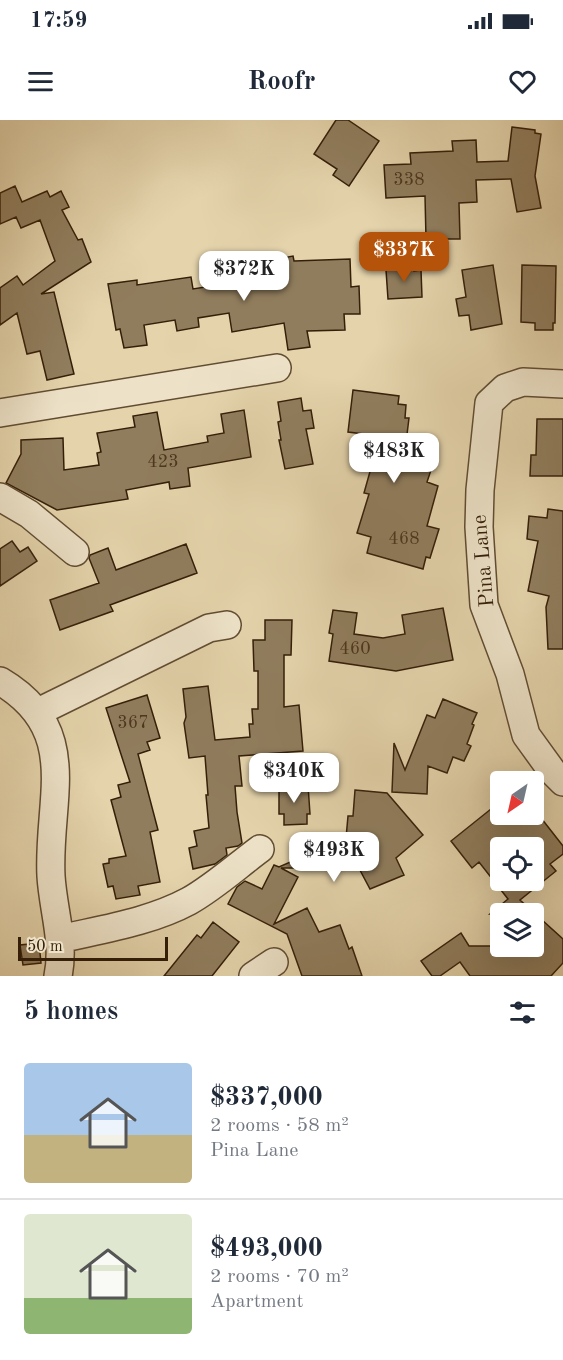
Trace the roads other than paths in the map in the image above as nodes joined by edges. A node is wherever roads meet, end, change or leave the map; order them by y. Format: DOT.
graph roads {
  1 [pos="277,368"];
  2 [pos="563,384"];
  3 [pos="0,413"];
  4 [pos="0,497"];
  5 [pos="75,552"];
  6 [pos="227,625"];
  7 [pos="0,681"];
  8 [pos="38,712"];
  9 [pos="563,782"];
  10 [pos="260,849"];
  11 [pos="60,939"];
  12 [pos="58,976"];
  1 -- 3 [label="street"];
  2 -- 9 [label="street, Pina Lane"];
  4 -- 5 [label="street"];
  6 -- 8 [label="street"];
  7 -- 8 [label="street"];
  8 -- 11 [label="street"];
  10 -- 11 [label="street"];
  11 -- 12 [label="street"];
}
